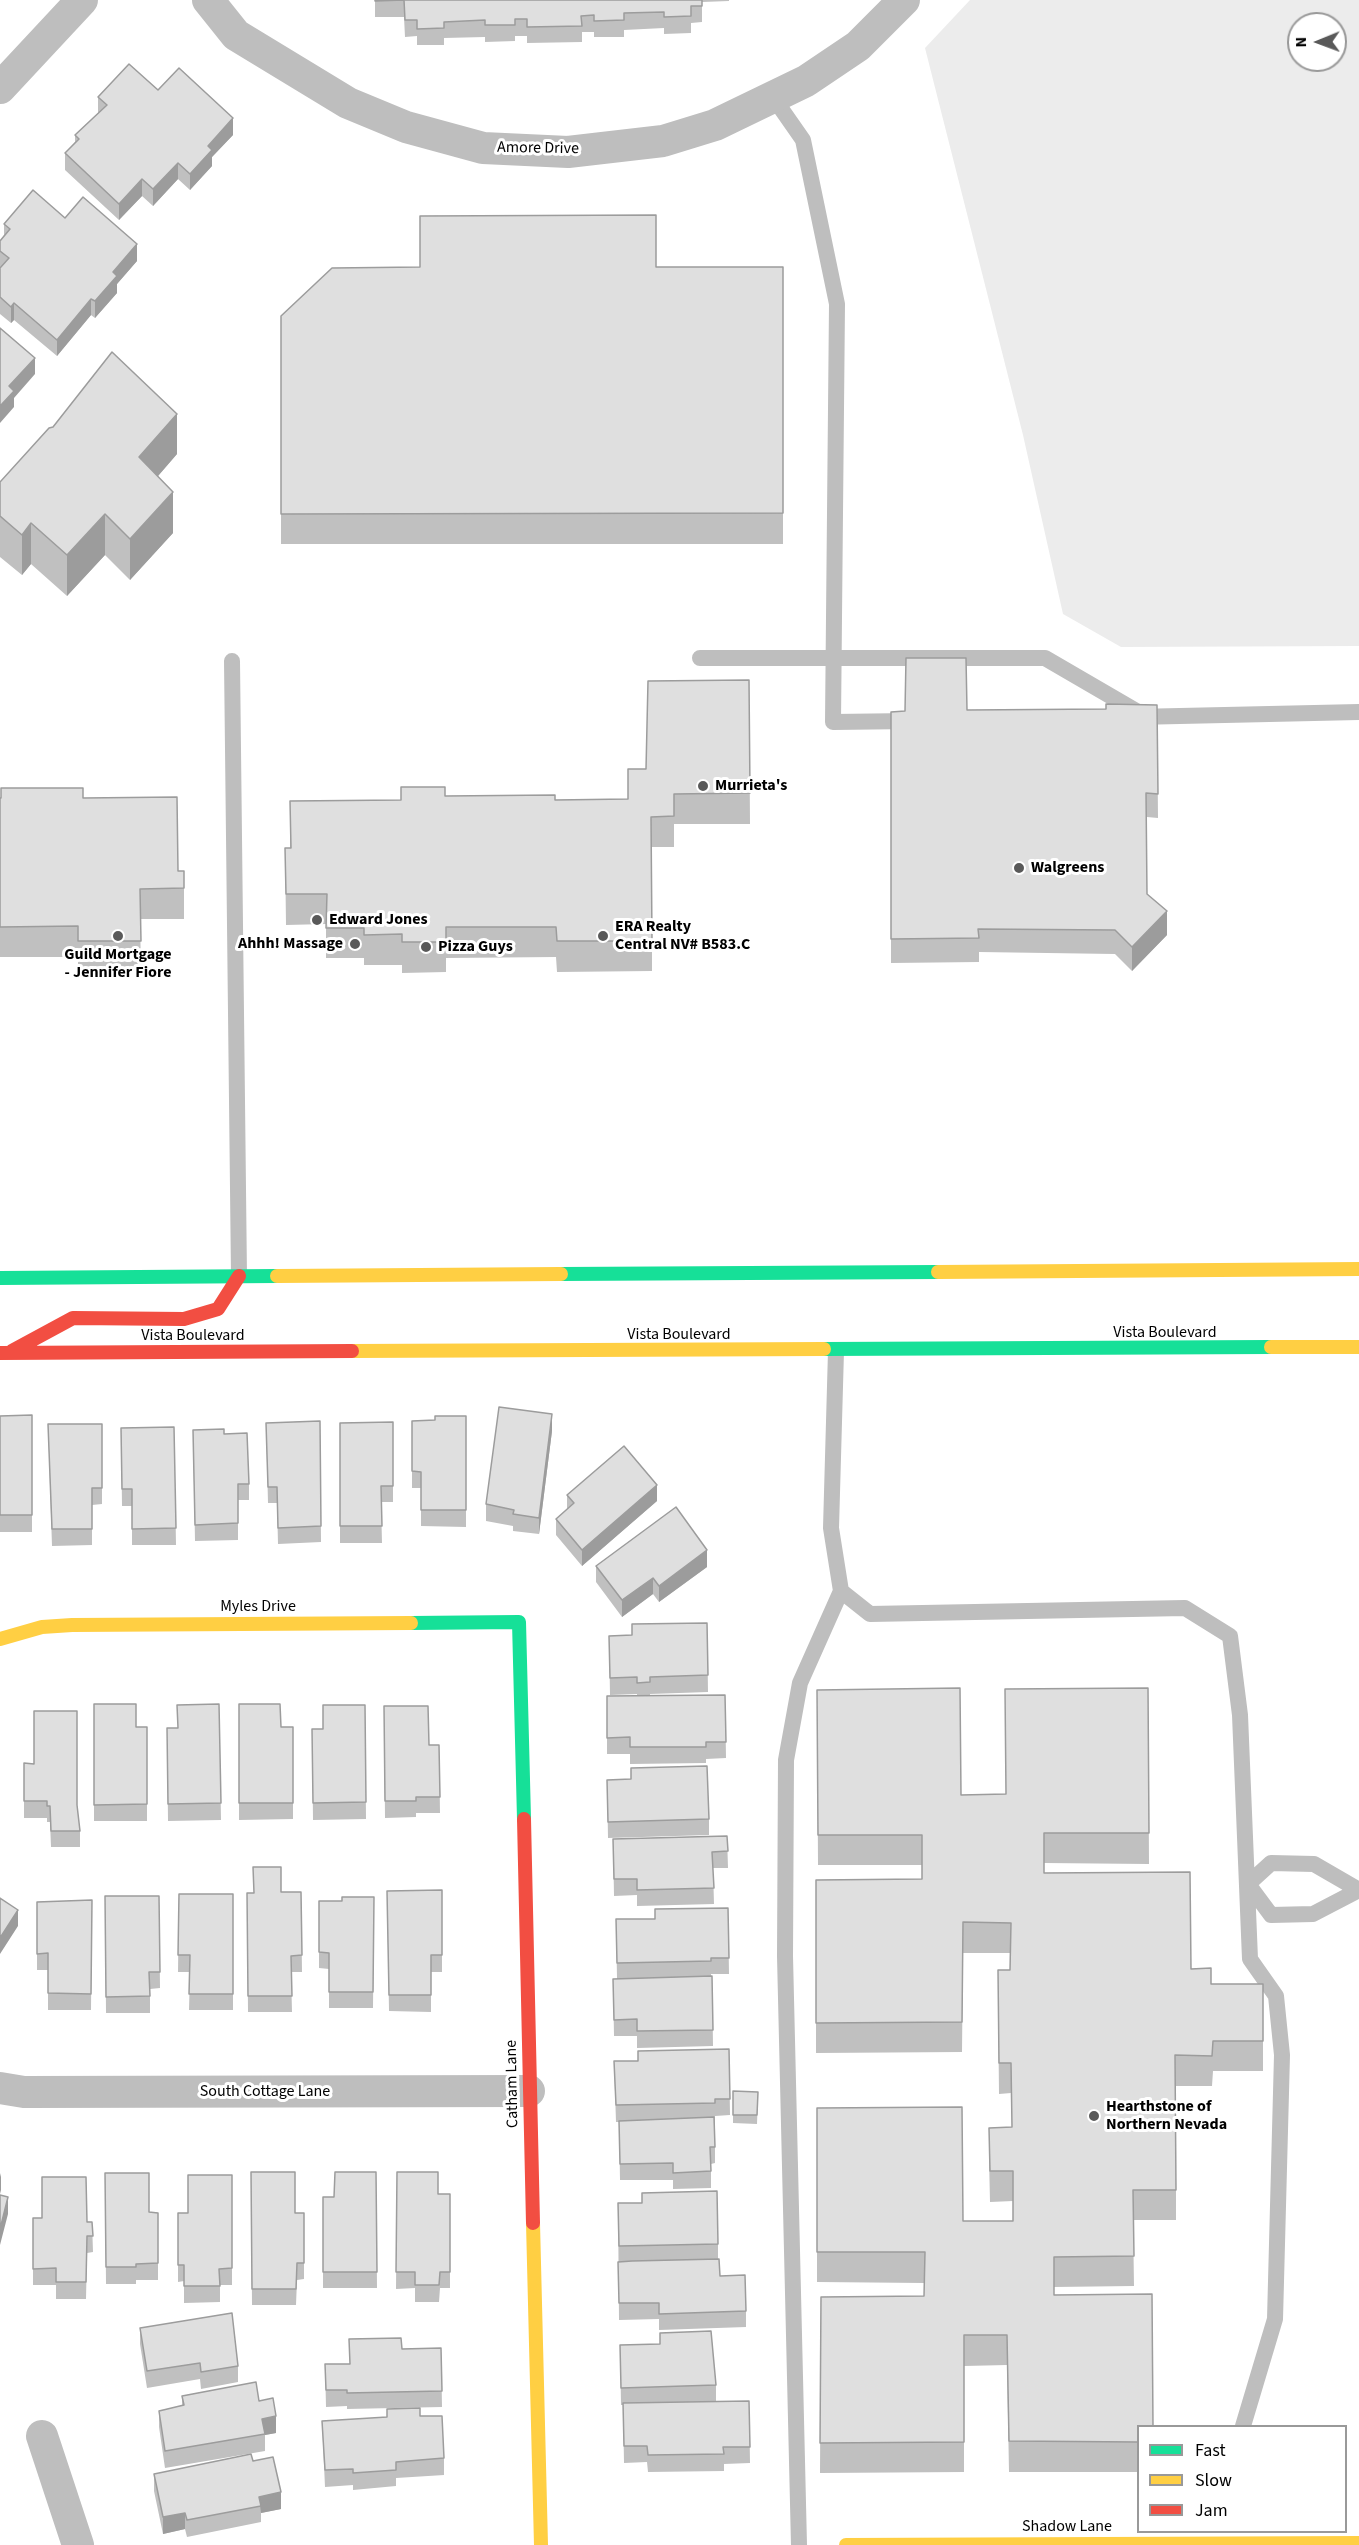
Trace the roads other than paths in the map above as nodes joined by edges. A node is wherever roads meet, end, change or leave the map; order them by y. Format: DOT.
graph roads {
  1 [pos="82,0"];
  2 [pos="208,0"];
  3 [pos="904,0"];
  4 [pos="0,88"];
  5 [pos="773,97"];
  6 [pos="700,658"];
  7 [pos="833,659"];
  8 [pos="232,661"];
  9 [pos="1359,712"];
  10 [pos="1145,716"];
  11 [pos="1111,717"];
  12 [pos="927,720"];
  13 [pos="1359,1269"];
  14 [pos="238,1276"];
  15 [pos="0,1278"];
  16 [pos="1359,1347"];
  17 [pos="836,1351"];
  18 [pos="4,1353"];
  19 [pos="841,1591"];
  20 [pos="519,1622"];
  21 [pos="0,1639"];
  22 [pos="1248,1884"];
  23 [pos="1359,1890"];
  24 [pos="0,2088"];
  25 [pos="530,2091"];
  26 [pos="1243,2425"];
  27 [pos="42,2436"];
  28 [pos="1240,2537"];
  29 [pos="1359,2543"];
  30 [pos="78,2545"];
  31 [pos="541,2545"];
  32 [pos="799,2545"];
  33 [pos="846,2545"];
  1 -- 4 [label="street"];
  2 -- 5 [label="street, Amore Drive"];
  3 -- 5 [label="street, Amore Drive"];
  5 -- 7 [label="lane"];
  6 -- 7 [label="lane"];
  7 -- 10 [label="lane"];
  7 -- 12 [label="lane"];
  8 -- 14 [label="lane"];
  9 -- 10 [label="lane"];
  10 -- 11 [label="lane"];
  13 -- 14 [label="main road"];
  14 -- 15 [label="main road"];
  14 -- 18 [label="main road"];
  16 -- 17 [label="main road, Vista Boulevard"];
  17 -- 18 [label="main road, Vista Boulevard"];
  17 -- 19 [label="lane"];
  19 -- 22 [label="lane"];
  19 -- 32 [label="lane"];
  20 -- 21 [label="main road, Myles Drive"];
  20 -- 25 [label="main road, Catham Lane"];
  22 -- 23 [label="lane"];
  22 -- 23 [label="lane"];
  22 -- 26 [label="lane"];
  24 -- 25 [label="street, South Cottage Lane"];
  25 -- 31 [label="main road, Catham Lane"];
  27 -- 30 [label="street"];
  28 -- 29 [label="main road, Shadow Lane"];
  28 -- 33 [label="main road, Shadow Lane"];
}
